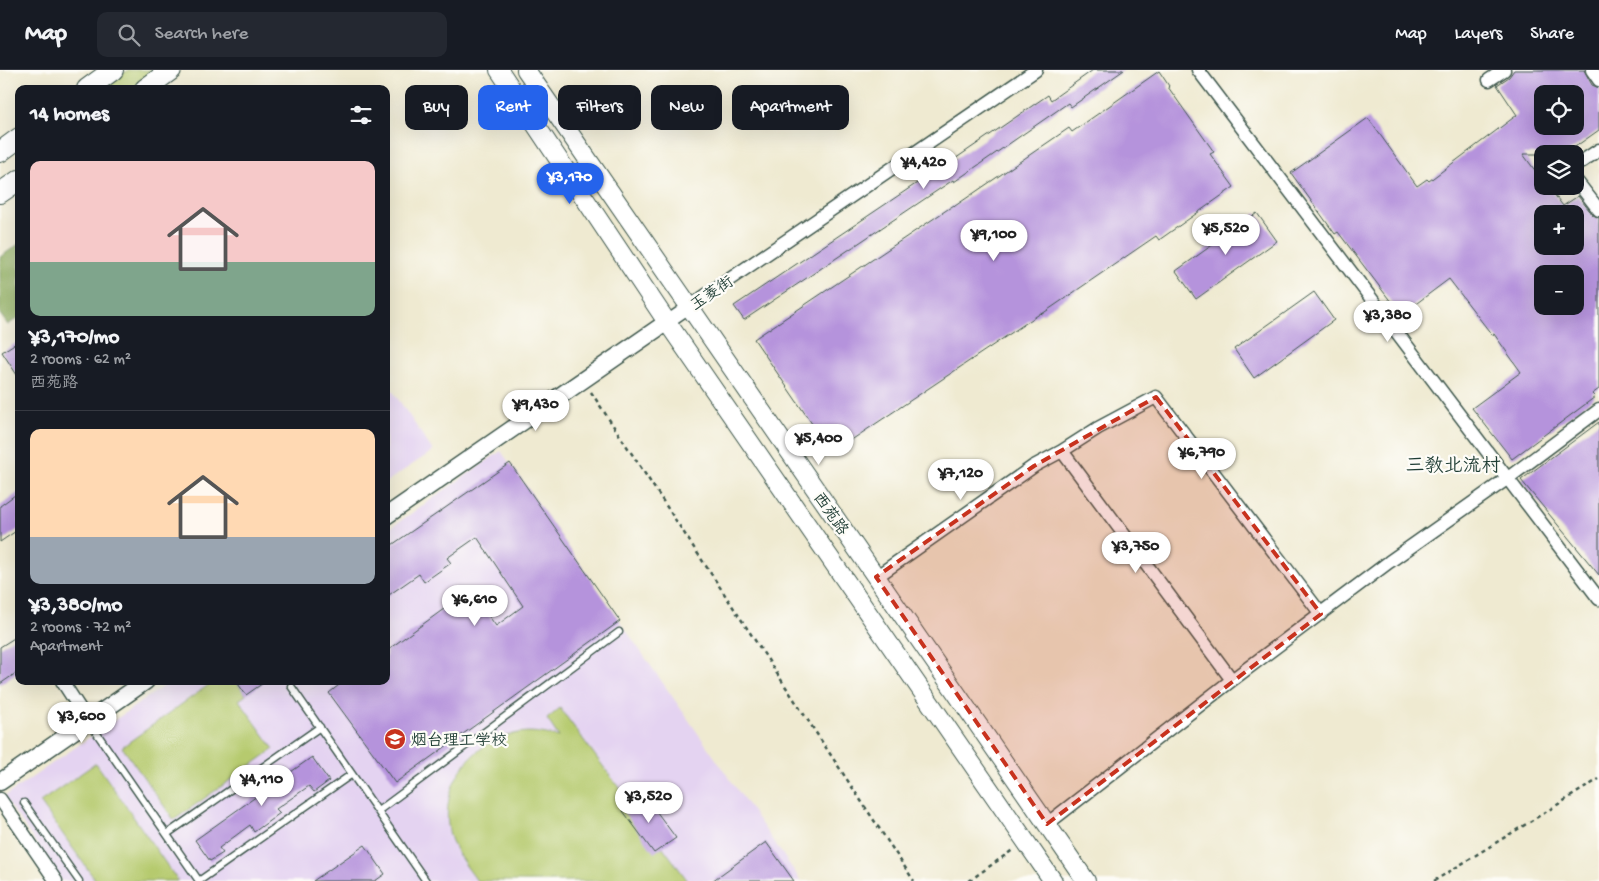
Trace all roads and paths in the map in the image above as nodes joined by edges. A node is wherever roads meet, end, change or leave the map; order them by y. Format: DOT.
graph roads {
  1 [pos="113,70"];
  2 [pos="171,70"];
  3 [pos="499,70"];
  4 [pos="526,70"];
  5 [pos="1036,70"];
  6 [pos="1198,70"];
  7 [pos="1504,70"];
  8 [pos="1592,70"];
  9 [pos="1489,80"];
  10 [pos="1599,80"];
  11 [pos="92,85"];
  12 [pos="150,85"];
  13 [pos="15,141"];
  14 [pos="1599,150"];
  15 [pos="0,152"];
  16 [pos="1584,160"];
  17 [pos="15,183"];
  18 [pos="1584,191"];
  19 [pos="0,193"];
  20 [pos="1599,210"];
  21 [pos="690,307"];
  22 [pos="667,322"];
  23 [pos="583,380"];
  24 [pos="1599,410"];
  25 [pos="1062,451"];
  26 [pos="1508,478"];
  27 [pos="390,513"];
  28 [pos="876,577"];
  29 [pos="1599,599"];
  30 [pos="1321,614"];
  31 [pos="619,632"];
  32 [pos="1232,680"];
  33 [pos="65,685"];
  34 [pos="140,685"];
  35 [pos="291,686"];
  36 [pos="88,721"];
  37 [pos="320,728"];
  38 [pos="352,774"];
  39 [pos="1599,779"];
  40 [pos="0,782"];
  41 [pos="0,799"];
  42 [pos="24,803"];
  43 [pos="378,812"];
  44 [pos="1047,824"];
  45 [pos="167,834"];
  46 [pos="1025,840"];
  47 [pos="56,881"];
  48 [pos="79,881"];
  49 [pos="199,881"];
  50 [pos="426,881"];
  51 [pos="914,881"];
  52 [pos="969,881"];
  53 [pos="1053,881"];
  54 [pos="1086,881"];
  55 [pos="1434,881"];
  1 -- 11 [label="main road"];
  2 -- 12 [label="main road"];
  3 -- 22 [label="main road, 西苑路"];
  4 -- 21 [label="main road, 西苑路"];
  5 -- 21 [label="street, 玉菱街"];
  6 -- 26 [label="street"];
  7 -- 9 [label="street"];
  8 -- 10 [label="street"];
  13 -- 15 [label="main road"];
  14 -- 16 [label="street"];
  17 -- 19 [label="main road"];
  18 -- 20 [label="street"];
  21 -- 22 [label="street, 玉菱街"];
  21 -- 28 [label="main road, 西苑路"];
  22 -- 23 [label="street, 玉菱街"];
  22 -- 46 [label="main road, 西苑路"];
  23 -- 27 [label="street, 玉菱街"];
  23 -- 51 [label="path"];
  24 -- 26 [label="street"];
  25 -- 28 [label="street"];
  25 -- 30 [label="street"];
  25 -- 32 [label="street"];
  26 -- 29 [label="street"];
  26 -- 30 [label="street"];
  28 -- 44 [label="main road, 西苑路"];
  30 -- 32 [label="street"];
  31 -- 43 [label="lane"];
  32 -- 44 [label="street"];
  33 -- 36 [label="street"];
  34 -- 36 [label="street"];
  35 -- 37 [label="lane"];
  36 -- 40 [label="street"];
  36 -- 45 [label="lane"];
  37 -- 38 [label="lane"];
  37 -- 45 [label="lane"];
  38 -- 43 [label="lane"];
  38 -- 49 [label="lane"];
  39 -- 55 [label="path"];
  41 -- 47 [label="street"];
  42 -- 48 [label="lane"];
  43 -- 50 [label="lane"];
  44 -- 54 [label="main road, 西苑路"];
  45 -- 49 [label="lane"];
  46 -- 52 [label="path"];
  46 -- 53 [label="main road, 西苑路"];
}
